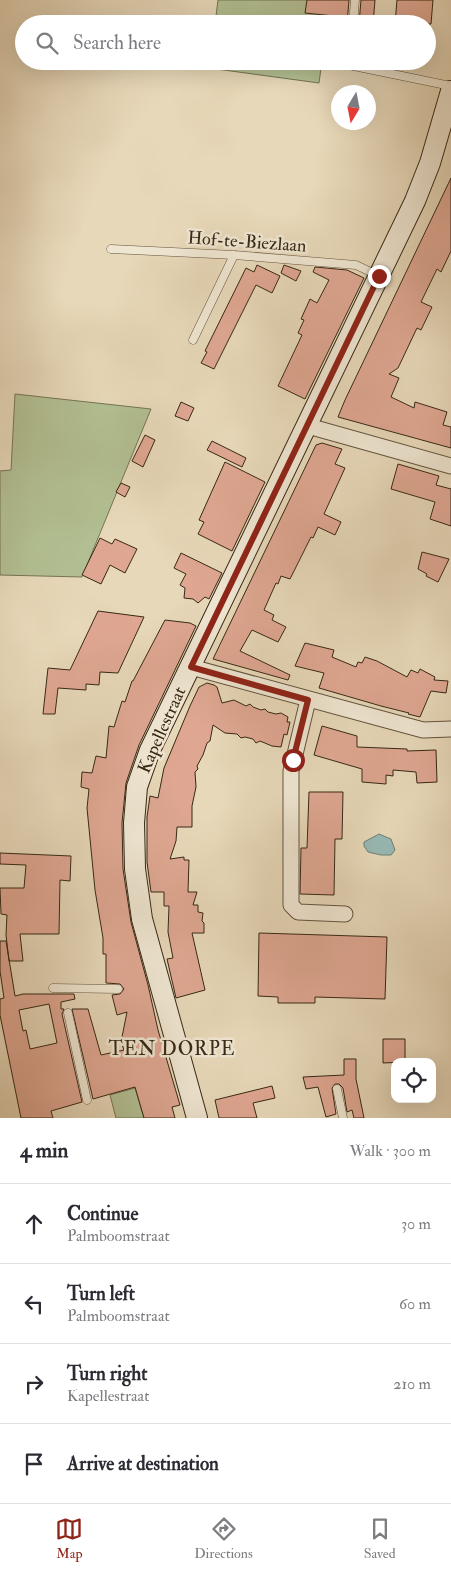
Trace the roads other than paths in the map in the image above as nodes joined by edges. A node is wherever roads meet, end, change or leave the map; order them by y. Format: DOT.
graph roads {
  1 [pos="355,0"];
  2 [pos="354,15"];
  3 [pos="373,70"];
  4 [pos="451,86"];
  5 [pos="451,92"];
  6 [pos="111,250"];
  7 [pos="234,255"];
  8 [pos="379,276"];
  9 [pos="193,340"];
  10 [pos="308,426"];
  11 [pos="451,466"];
  12 [pos="191,667"];
  13 [pos="308,700"];
  14 [pos="451,729"];
  15 [pos="345,914"];
  16 [pos="53,988"];
  17 [pos="118,989"];
  18 [pos="68,1013"];
  19 [pos="337,1089"];
  20 [pos="87,1100"];
  21 [pos="197,1118"];
  22 [pos="343,1118"];
  1 -- 2 [label="lane"];
  3 -- 4 [label="lane"];
  5 -- 8 [label="street, Kapellestraat"];
  6 -- 7 [label="lane, Hof-te-Biezlaan"];
  7 -- 8 [label="lane, Hof-te-Biezlaan"];
  7 -- 9 [label="lane"];
  8 -- 10 [label="street, Kapellestraat"];
  10 -- 11 [label="street"];
  10 -- 12 [label="street, Kapellestraat"];
  12 -- 13 [label="street"];
  12 -- 21 [label="street, Kapellestraat"];
  13 -- 14 [label="street"];
  13 -- 15 [label="street"];
  16 -- 17 [label="lane"];
  18 -- 20 [label="lane"];
  19 -- 22 [label="lane"];
}
